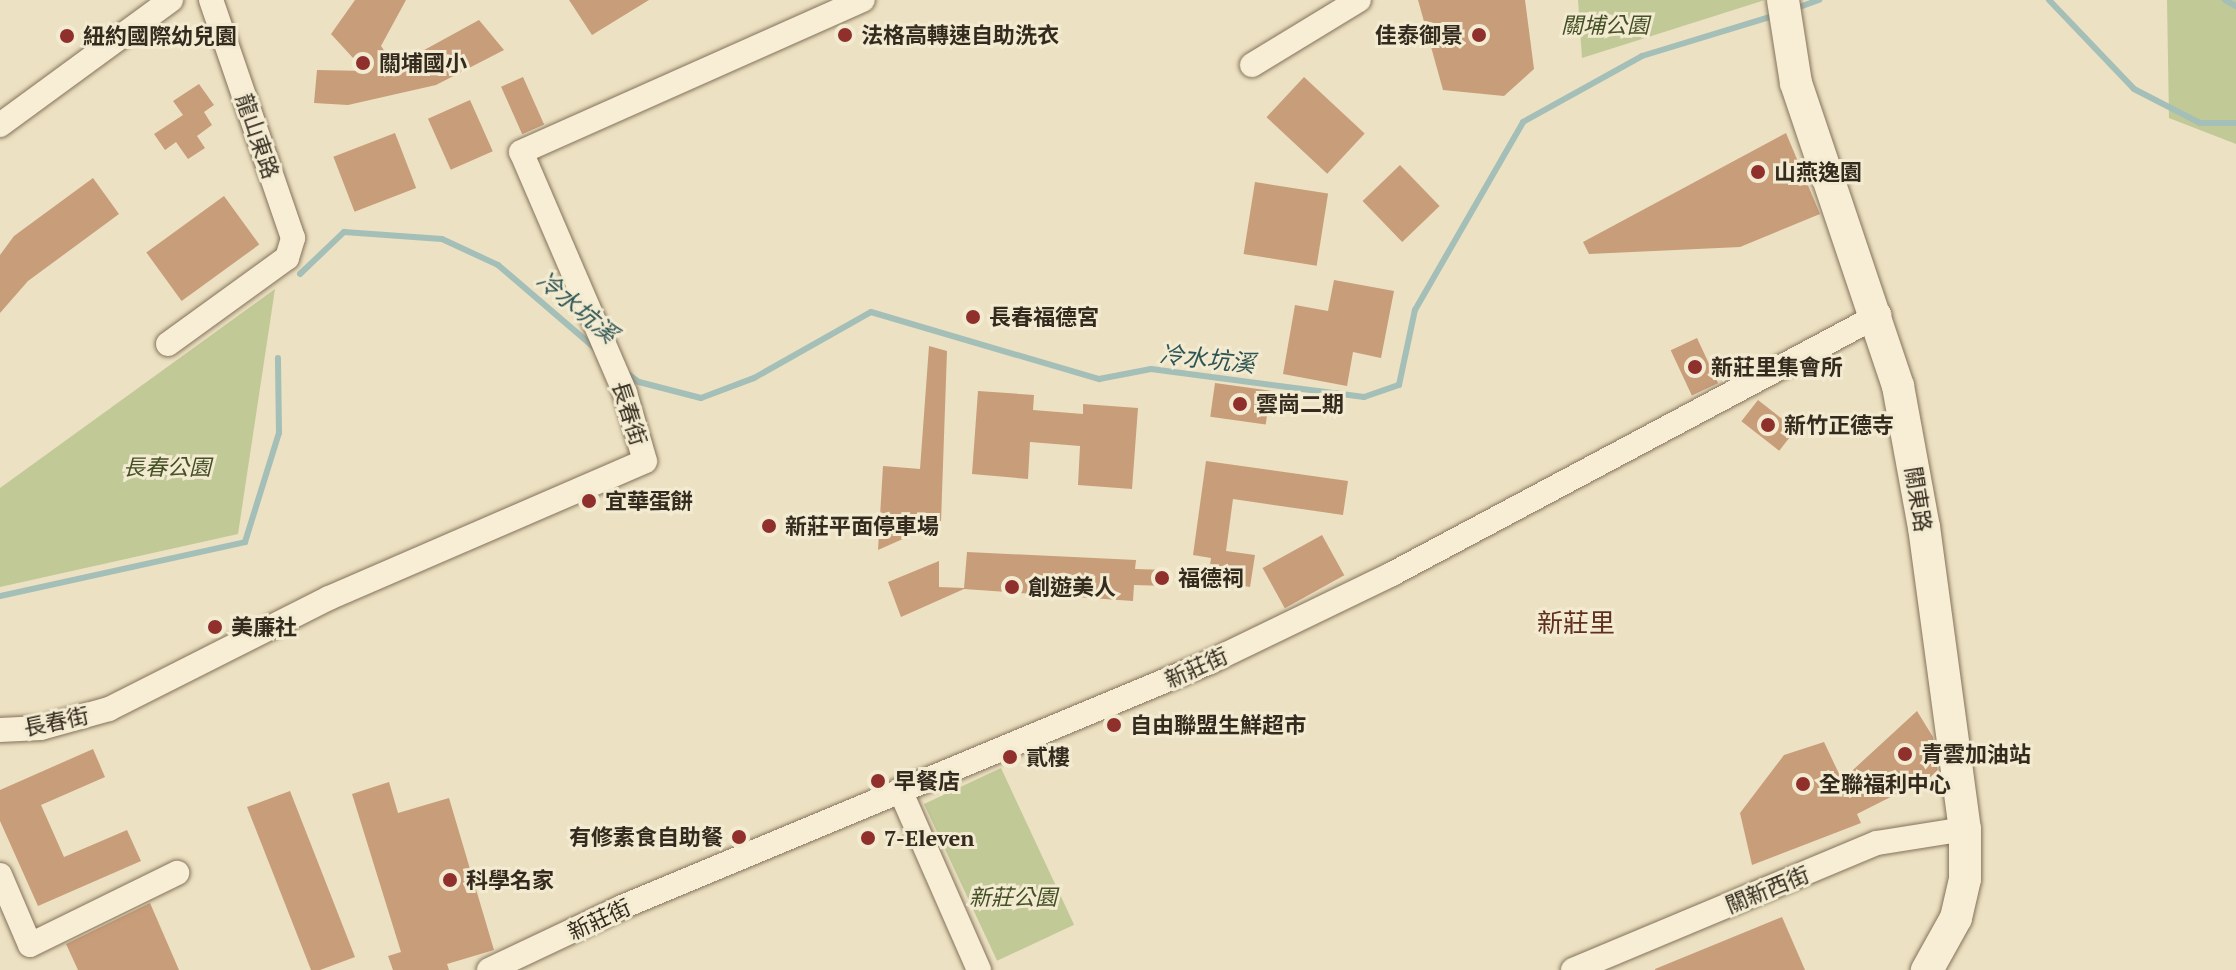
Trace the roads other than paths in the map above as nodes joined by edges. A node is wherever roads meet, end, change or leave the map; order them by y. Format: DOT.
graph roads {
  1 [pos="171,0"];
  2 [pos="211,0"];
  3 [pos="863,0"];
  4 [pos="1359,0"];
  5 [pos="1783,0"];
  6 [pos="1252,65"];
  7 [pos="0,125"];
  8 [pos="1879,315"];
  9 [pos="168,344"];
  10 [pos="0,730"];
  11 [pos="900,790"];
  12 [pos="1965,829"];
  13 [pos="177,873"];
  14 [pos="0,875"];
  15 [pos="540,960"];
  16 [pos="489,970"];
  17 [pos="979,970"];
  18 [pos="1573,970"];
  19 [pos="1927,970"];
  1 -- 7 [label="street"];
  2 -- 9 [label="street, 龍山東路"];
  3 -- 10 [label="street, 長春街"];
  4 -- 6 [label="street"];
  5 -- 8 [label="street, 關東路"];
  8 -- 11 [label="street, 新莊街"];
  8 -- 12 [label="street, 關東路"];
  11 -- 15 [label="street, 新莊街"];
  11 -- 17 [label="street"];
  12 -- 18 [label="street, 關新西街"];
  12 -- 19 [label="street, 關東路"];
  13 -- 14 [label="street"];
  15 -- 16 [label="street, 新莊街"];
}
